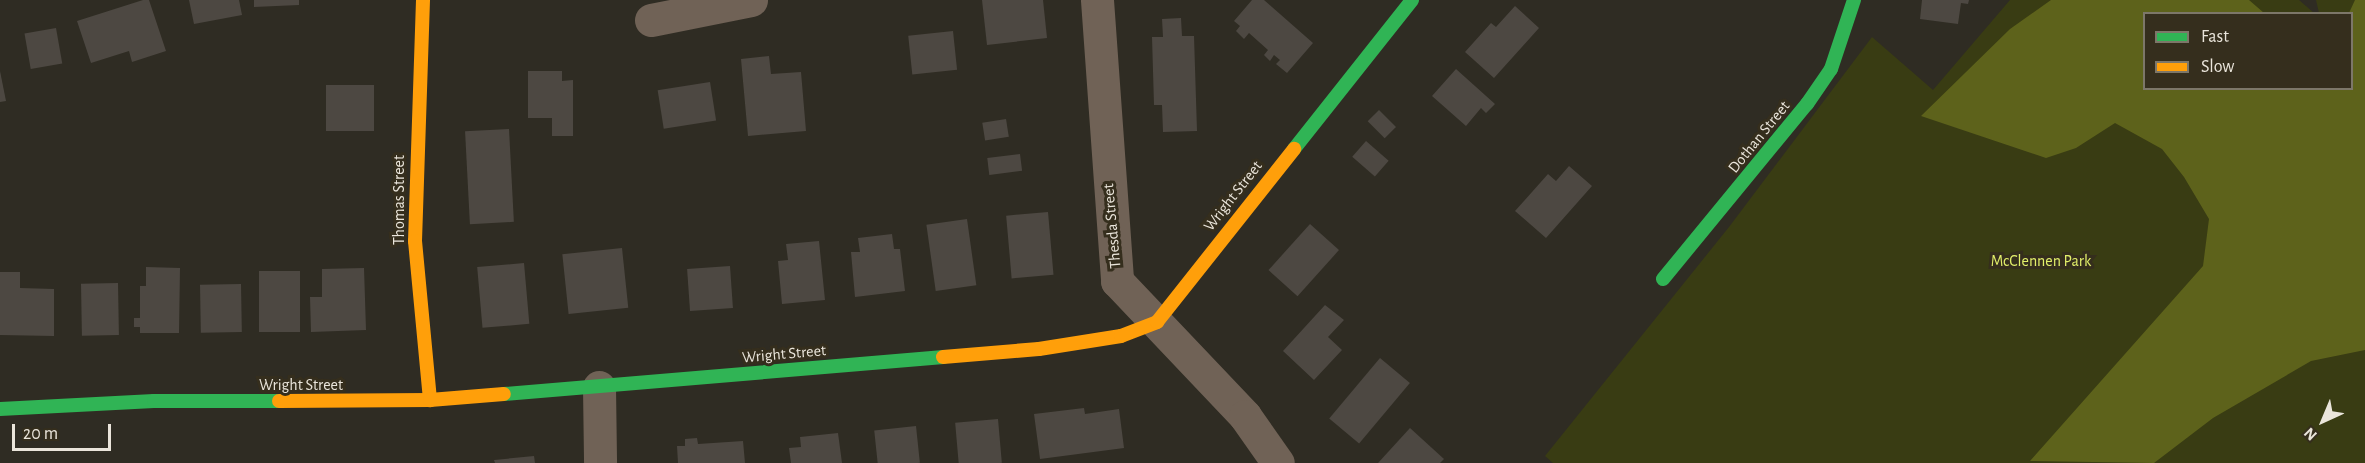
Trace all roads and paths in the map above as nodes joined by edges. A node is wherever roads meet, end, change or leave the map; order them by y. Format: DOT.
graph roads {
  1 [pos="423,0"];
  2 [pos="751,0"];
  3 [pos="1097,0"];
  4 [pos="1412,0"];
  5 [pos="1854,0"];
  6 [pos="651,20"];
  7 [pos="1663,279"];
  8 [pos="1157,322"];
  9 [pos="599,387"];
  10 [pos="430,400"];
  11 [pos="0,409"];
  12 [pos="600,463"];
  13 [pos="1278,463"];
  1 -- 10 [label="street, Thomas Street"];
  2 -- 6 [label="street"];
  3 -- 8 [label="street, Thesda Street"];
  4 -- 8 [label="street, Wright Street"];
  5 -- 7 [label="street, Dothan Street"];
  8 -- 9 [label="street, Wright Street"];
  8 -- 13 [label="street, Thesda Street"];
  9 -- 10 [label="street, Wright Street"];
  9 -- 12 [label="street"];
  10 -- 11 [label="street, Wright Street"];
}
